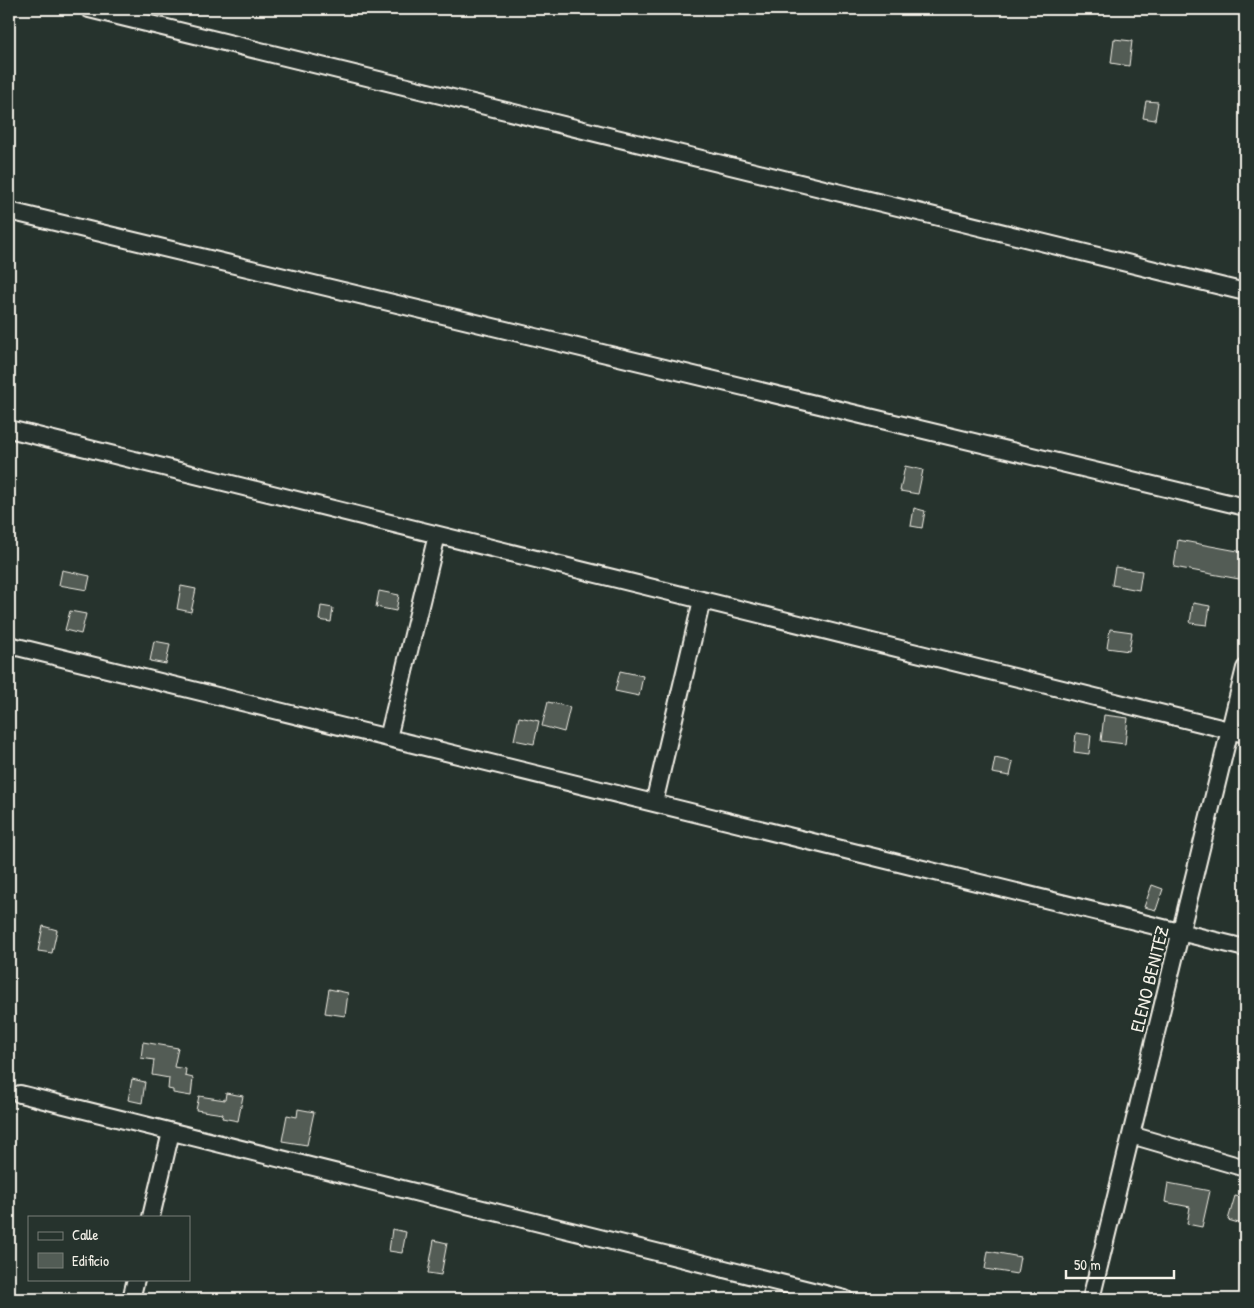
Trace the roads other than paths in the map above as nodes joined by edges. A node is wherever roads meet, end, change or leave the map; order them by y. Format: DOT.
graph roads {
  1 [pos="89,9"];
  2 [pos="9,211"];
  3 [pos="1245,292"];
  4 [pos="9,429"];
  5 [pos="1245,507"];
  6 [pos="437,535"];
  7 [pos="702,600"];
  8 [pos="9,645"];
  9 [pos="1245,668"];
  10 [pos="1238,732"];
  11 [pos="388,738"];
  12 [pos="654,804"];
  13 [pos="1181,932"];
  14 [pos="1245,948"];
  15 [pos="20,1094"];
  16 [pos="171,1132"];
  17 [pos="1131,1135"];
  18 [pos="1245,1168"];
  19 [pos="150,1216"];
  20 [pos="136,1280"];
  21 [pos="131,1299"];
  22 [pos="845,1299"];
  23 [pos="1091,1299"];
  1 -- 3 [label="street"];
  2 -- 5 [label="street"];
  4 -- 6 [label="street"];
  6 -- 7 [label="street"];
  6 -- 11 [label="street"];
  7 -- 10 [label="street"];
  7 -- 12 [label="street"];
  8 -- 11 [label="street"];
  9 -- 10 [label="street, ELENO BENITEZ"];
  10 -- 13 [label="street, ELENO BENITEZ"];
  11 -- 12 [label="street"];
  12 -- 13 [label="street"];
  13 -- 14 [label="street"];
  13 -- 17 [label="street, ELENO BENITEZ"];
  15 -- 16 [label="street"];
  16 -- 19 [label="street"];
  16 -- 22 [label="street"];
  17 -- 18 [label="street"];
  17 -- 23 [label="street, ELENO BENITEZ"];
  20 -- 21 [label="street"];
}
